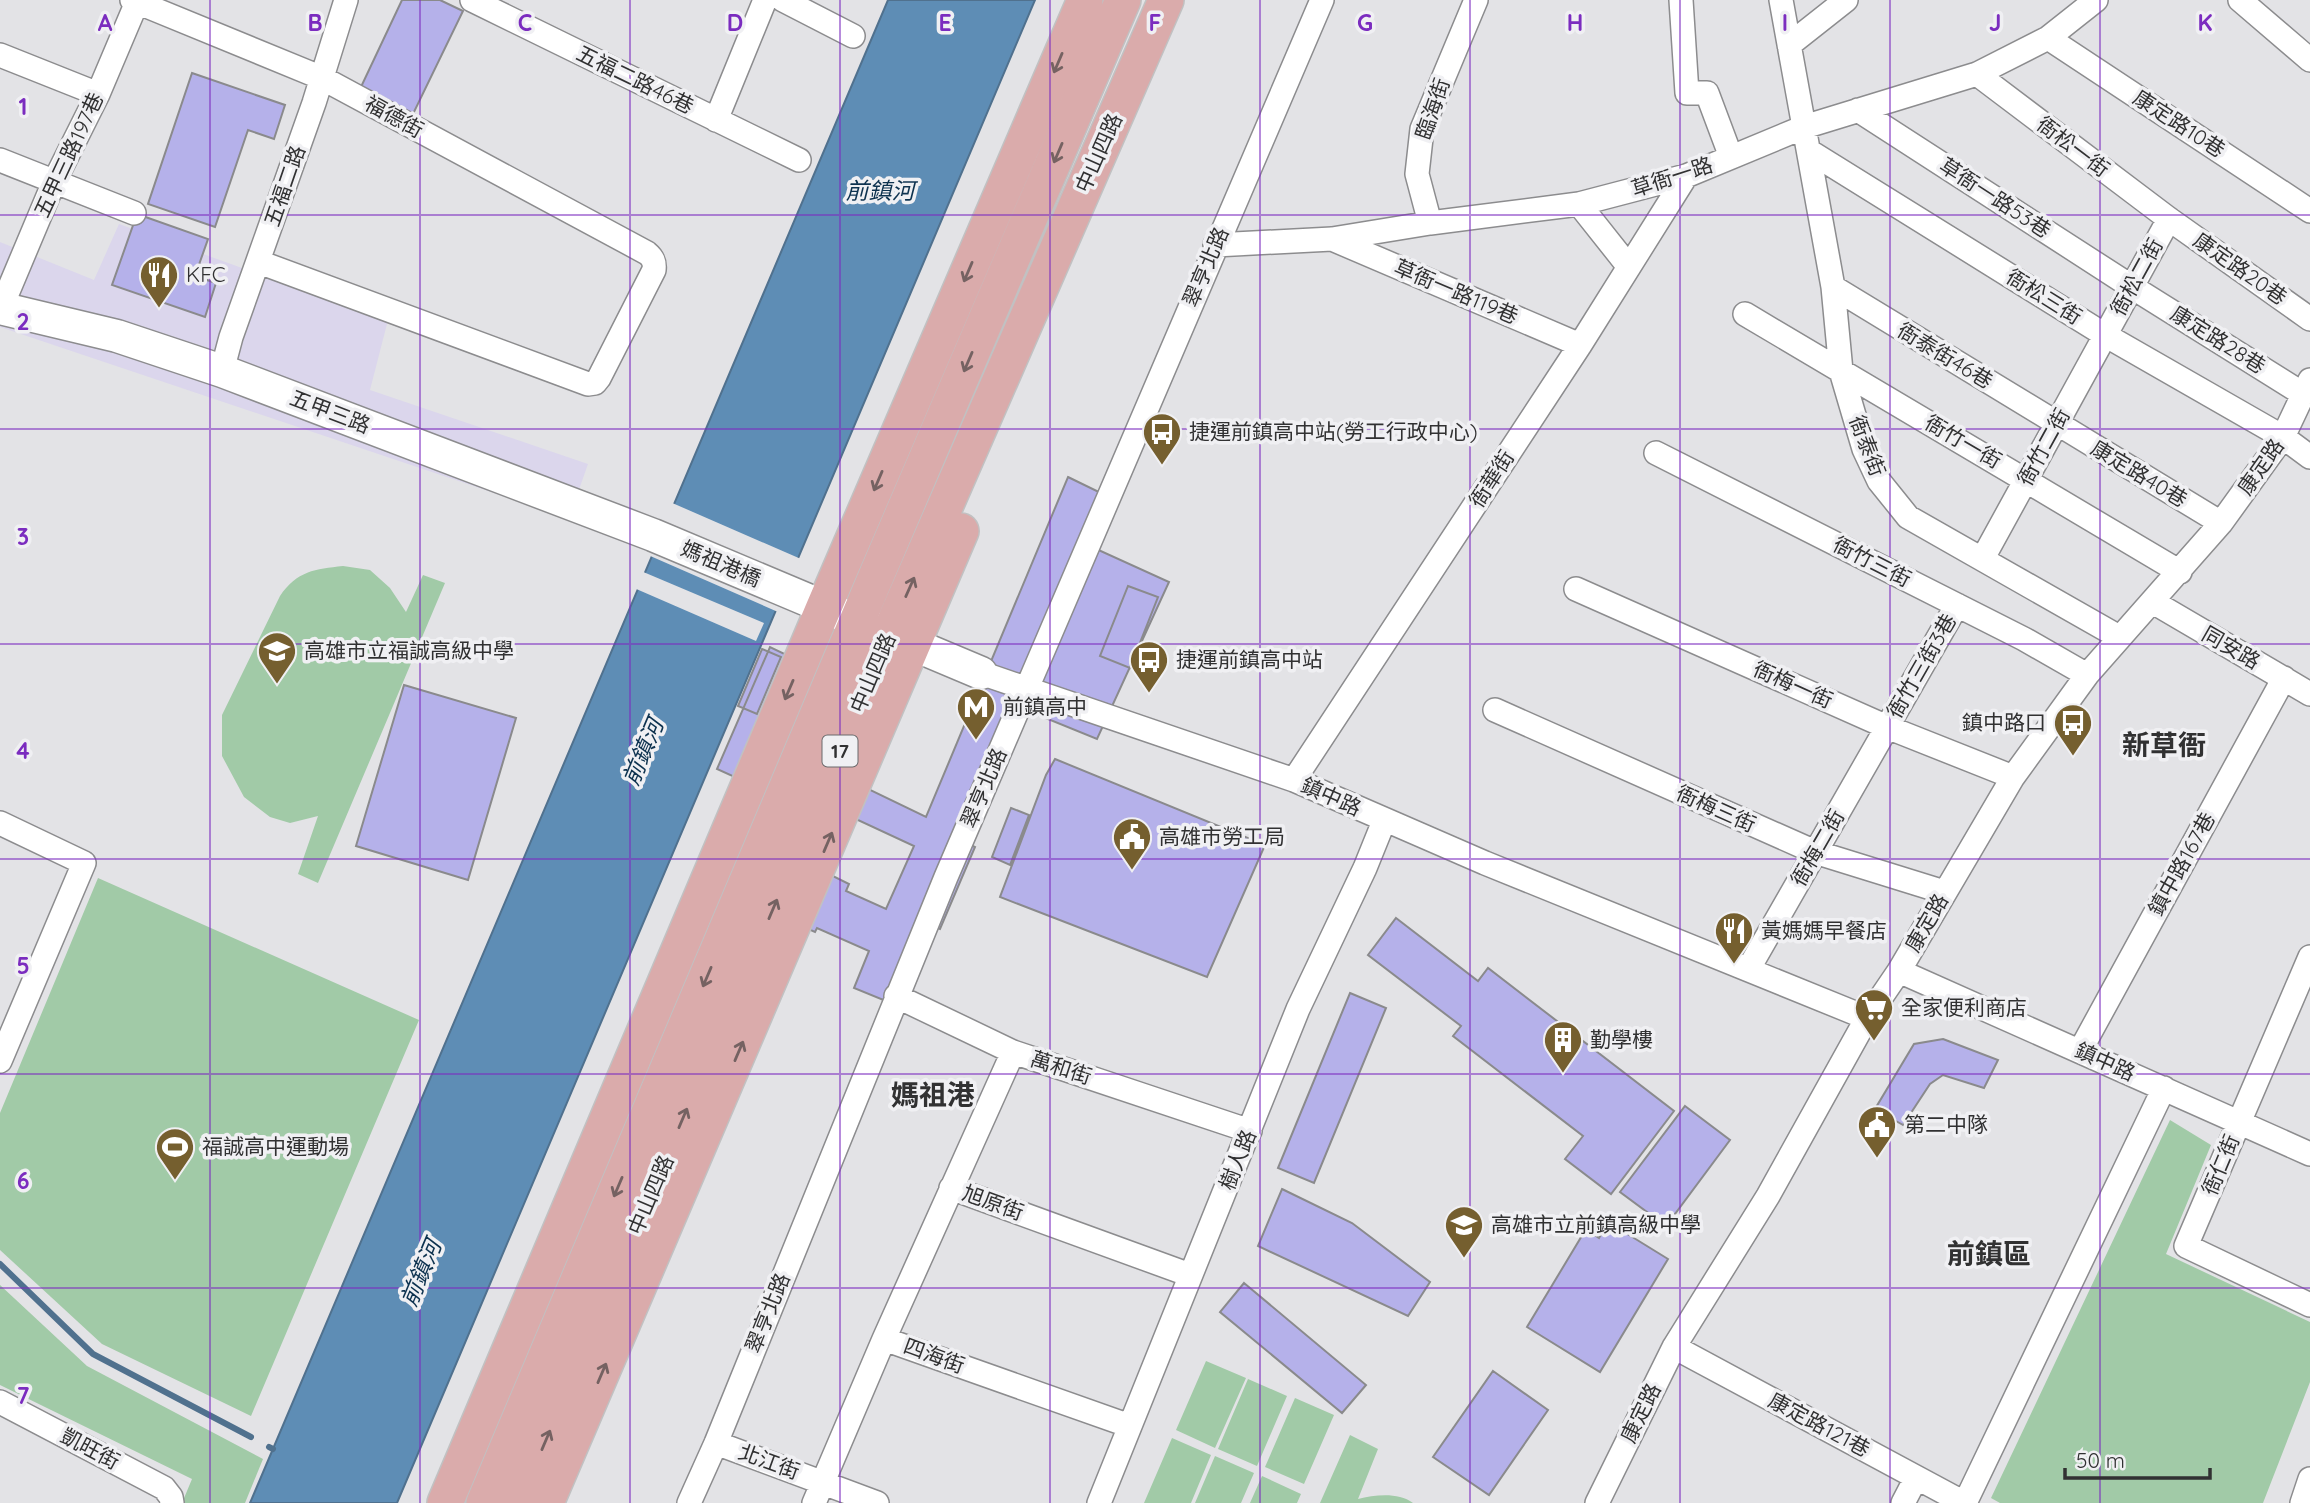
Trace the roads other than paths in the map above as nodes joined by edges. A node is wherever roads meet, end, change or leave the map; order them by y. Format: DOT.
graph roads {
  1 [pos="346,0"];
  2 [pos="472,0"];
  3 [pos="765,0"];
  4 [pos="783,0"];
  5 [pos="1085,0"];
  6 [pos="1123,0"];
  7 [pos="1166,0"];
  8 [pos="1188,0"];
  9 [pos="1322,0"];
  10 [pos="1476,0"];
  11 [pos="1681,0"];
  12 [pos="1781,0"];
  13 [pos="1846,0"];
  14 [pos="2096,0"];
  15 [pos="2240,0"];
  16 [pos="135,1"];
  17 [pos="853,36"];
  18 [pos="2048,38"];
  19 [pos="1789,46"];
  20 [pos="0,55"];
  21 [pos="2310,60"];
  22 [pos="1977,74"];
  23 [pos="322,78"];
  24 [pos="97,94"];
  25 [pos="1858,110"];
  26 [pos="716,120"];
  27 [pos="1804,127"];
  28 [pos="1809,150"];
  29 [pos="1731,157"];
  30 [pos="0,160"];
  31 [pos="799,160"];
  32 [pos="1686,176"];
  33 [pos="54,182"];
  34 [pos="1578,204"];
  35 [pos="2310,211"];
  36 [pos="134,213"];
  37 [pos="2169,219"];
  38 [pos="1430,223"];
  39 [pos="1332,239"];
  40 [pos="1215,245"];
  41 [pos="259,262"];
  42 [pos="1629,267"];
  43 [pos="1833,287"];
  44 [pos="2132,287"];
  45 [pos="1,308"];
  46 [pos="1745,314"];
  47 [pos="2310,319"];
  48 [pos="2105,335"];
  49 [pos="1580,345"];
  50 [pos="222,371"];
  51 [pos="1841,371"];
  52 [pos="2307,387"];
  53 [pos="2057,424"];
  54 [pos="2283,437"];
  55 [pos="1656,453"];
  56 [pos="2310,457"];
  57 [pos="2026,480"];
  58 [pos="2221,523"];
  59 [pos="653,535"];
  60 [pos="1983,558"];
  61 [pos="2180,572"];
  62 [pos="1576,589"];
  63 [pos="788,593"];
  64 [pos="2153,602"];
  65 [pos="1957,605"];
  66 [pos="824,607"];
  67 [pos="857,621"];
  68 [pos="2119,637"];
  69 [pos="901,640"];
  70 [pos="981,673"];
  71 [pos="2087,675"];
  72 [pos="2284,678"];
  73 [pos="1027,689"];
  74 [pos="2309,692"];
  75 [pos="1495,710"];
  76 [pos="1887,727"];
  77 [pos="2013,777"];
  78 [pos="1294,780"];
  79 [pos="1384,821"];
  80 [pos="0,823"];
  81 [pos="1815,852"];
  82 [pos="1944,892"];
  83 [pos="2310,957"];
  84 [pos="1749,968"];
  85 [pos="1899,971"];
  86 [pos="896,996"];
  87 [pos="1867,1018"];
  88 [pos="2080,1051"];
  89 [pos="1013,1052"];
  90 [pos="0,1061"];
  91 [pos="2164,1088"];
  92 [pos="2239,1122"];
  93 [pos="1250,1131"];
  94 [pos="2310,1154"];
  95 [pos="951,1188"];
  96 [pos="1190,1275"];
  97 [pos="2310,1305"];
  98 [pos="884,1339"];
  99 [pos="1674,1347"];
  100 [pos="0,1402"];
  101 [pos="1130,1426"];
  102 [pos="716,1443"];
  103 [pos="1916,1478"];
  104 [pos="2310,1479"];
  105 [pos="819,1492"];
  106 [pos="172,1503"];
  107 [pos="445,1503"];
  108 [pos="484,1503"];
  109 [pos="519,1503"];
  110 [pos="546,1503"];
  111 [pos="689,1503"];
  112 [pos="877,1503"];
  113 [pos="1099,1503"];
  114 [pos="1597,1503"];
  115 [pos="1903,1503"];
  116 [pos="1965,1503"];
  117 [pos="2302,1503"];
  1 -- 23 [label="street, 五福二路"];
  2 -- 26 [label="street, 五福二路46巷"];
  3 -- 26 [label="street"];
  4 -- 17 [label="street"];
  5 -- 66 [label="main road, one-way"];
  6 -- 67 [label="main road, 中山四路 / 17, one-way"];
  69 -- 7 [label="main road, 中山四路 / 17, one-way"];
  8 -- 69 [label="main road, 中山四路 / 17"];
  9 -- 40 [label="street, 翠亨北路"];
  10 -- 38 [label="street, 臨海街"];
  11 -- 29 [label="street"];
  12 -- 19 [label="street, 衙泰街"];
  13 -- 19 [label="street"];
  14 -- 18 [label="street, 草衙一路"];
  15 -- 21 [label="street"];
  16 -- 23 [label="street, 福德街"];
  16 -- 24 [label="street, 五甲三路197巷"];
  18 -- 22 [label="street, 草衙一路"];
  18 -- 35 [label="street, 康定路10巷"];
  19 -- 27 [label="street, 衙泰街"];
  20 -- 24 [label="street"];
  22 -- 25 [label="street, 草衙一路"];
  22 -- 37 [label="street, 衙松一街"];
  23 -- 41 [label="street, 五福二路"];
  23 -- 41 [label="street, 福德街"];
  24 -- 33 [label="street, 五甲三路197巷"];
  25 -- 27 [label="street, 草衙一路"];
  25 -- 44 [label="street, 草衙一路53巷"];
  26 -- 31 [label="street, 五福二路46巷"];
  27 -- 28 [label="street, 衙泰街"];
  27 -- 29 [label="street, 草衙一路"];
  28 -- 43 [label="street, 衙泰街"];
  28 -- 48 [label="street, 衙松三街"];
  29 -- 32 [label="street, 草衙一路"];
  30 -- 33 [label="street"];
  32 -- 34 [label="street, 草衙一路"];
  32 -- 42 [label="street, 衙華街"];
  33 -- 36 [label="street"];
  33 -- 45 [label="street, 五甲三路197巷"];
  34 -- 38 [label="street, 草衙一路"];
  34 -- 42 [label="street"];
  37 -- 44 [label="street, 衙松二街"];
  37 -- 47 [label="street, 康定路20巷"];
  38 -- 39 [label="street, 草衙一路"];
  39 -- 40 [label="street, 草衙一路"];
  39 -- 49 [label="street, 草衙一路119巷"];
  40 -- 73 [label="street, 翠亨北路"];
  41 -- 50 [label="street, 五福二路"];
  42 -- 49 [label="street, 衙華街"];
  43 -- 51 [label="street, 衙泰街"];
  43 -- 53 [label="street, 衙泰街46巷"];
  44 -- 48 [label="street, 衙松二街"];
  44 -- 52 [label="street, 康定路28巷"];
  45 -- 50 [label="main road, 五甲三路"];
  46 -- 51 [label="street, 衙竹一街"];
  48 -- 53 [label="street, 衙竹二街"];
  48 -- 54 [label="street, 衙松三街"];
  49 -- 78 [label="street, 衙華街"];
  50 -- 59 [label="main road, 五甲三路"];
  51 -- 57 [label="street, 衙竹一街"];
  51 -- 60 [label="street, 衙泰街"];
  52 -- 54 [label="street, 康定路"];
  53 -- 57 [label="street, 衙竹二街"];
  53 -- 58 [label="street, 康定路40巷"];
  54 -- 56 [label="street, 衙松三街"];
  54 -- 58 [label="street, 康定路"];
  55 -- 65 [label="street, 衙竹三街"];
  57 -- 60 [label="street, 衙竹二街"];
  57 -- 61 [label="street, 衙竹一街"];
  58 -- 61 [label="street, 康定路"];
  59 -- 63 [label="main road, 媽祖港橋"];
  60 -- 68 [label="street, 衙泰街"];
  61 -- 64 [label="street, 康定路"];
  62 -- 76 [label="street, 衙梅一街"];
  63 -- 66 [label="main road, 鎮中路"];
  64 -- 68 [label="street, 康定路"];
  64 -- 72 [label="street, 同安路"];
  65 -- 71 [label="street, 衙竹三街"];
  65 -- 76 [label="street, 衙竹三街3巷"];
  66 -- 67 [label="main road, 鎮中路"];
  66 -- 107 [label="main road, one-way"];
  67 -- 69 [label="main road, 鎮中路"];
  67 -- 108 [label="main road, 中山四路 / 17, one-way"];
  68 -- 71 [label="street, 康定路"];
  69 -- 70 [label="main road, 鎮中路"];
  109 -- 69 [label="main road, 中山四路 / 17, one-way"];
  110 -- 69 [label="main road, 中山四路 / 17, one-way"];
  70 -- 73 [label="street, 鎮中路"];
  71 -- 77 [label="street, 康定路"];
  72 -- 74 [label="street, 同安路"];
  72 -- 88 [label="street, 鎮中路167巷"];
  73 -- 78 [label="street, 鎮中路"];
  73 -- 86 [label="street, 翠亨北路"];
  75 -- 81 [label="street, 衙梅三街"];
  76 -- 77 [label="street, 衙梅一街"];
  76 -- 81 [label="street, 衙梅二街"];
  77 -- 82 [label="street, 康定路"];
  78 -- 79 [label="street, 鎮中路"];
  79 -- 84 [label="street, 鎮中路"];
  79 -- 93 [label="street, 樹人路"];
  80 -- 90 [label="street"];
  81 -- 82 [label="street, 衙梅三街"];
  81 -- 84 [label="street, 衙梅二街"];
  82 -- 85 [label="street, 康定路"];
  83 -- 92 [label="street, 衙仁街"];
  84 -- 87 [label="street, 鎮中路"];
  85 -- 87 [label="street, 康定路"];
  85 -- 88 [label="street, 鎮中路"];
  86 -- 89 [label="street"];
  86 -- 102 [label="street, 翠亨北路"];
  87 -- 99 [label="street, 康定路"];
  88 -- 91 [label="street, 鎮中路"];
  89 -- 93 [label="street, 萬和街"];
  89 -- 95 [label="street, 萬和街"];
  91 -- 92 [label="street, 鎮中路"];
  91 -- 116 [label="street"];
  92 -- 94 [label="street, 鎮中路"];
  92 -- 97 [label="street, 衙仁街"];
  93 -- 96 [label="street, 樹人路"];
  95 -- 96 [label="street, 旭原街"];
  95 -- 98 [label="street, 旭原街"];
  96 -- 101 [label="street, 樹人路"];
  98 -- 101 [label="street, 四海街"];
  98 -- 105 [label="street, 四海街"];
  99 -- 103 [label="street, 康定路121巷"];
  99 -- 114 [label="street, 康定路"];
  100 -- 106 [label="street, 凱旺街"];
  101 -- 113 [label="street, 樹人路"];
  102 -- 105 [label="street, 北江街"];
  102 -- 111 [label="street, 翠亨北路"];
  103 -- 115 [label="street"];
  103 -- 116 [label="street, 康定路121巷"];
  104 -- 117 [label="street"];
  105 -- 112 [label="street, 北江街"];
}
